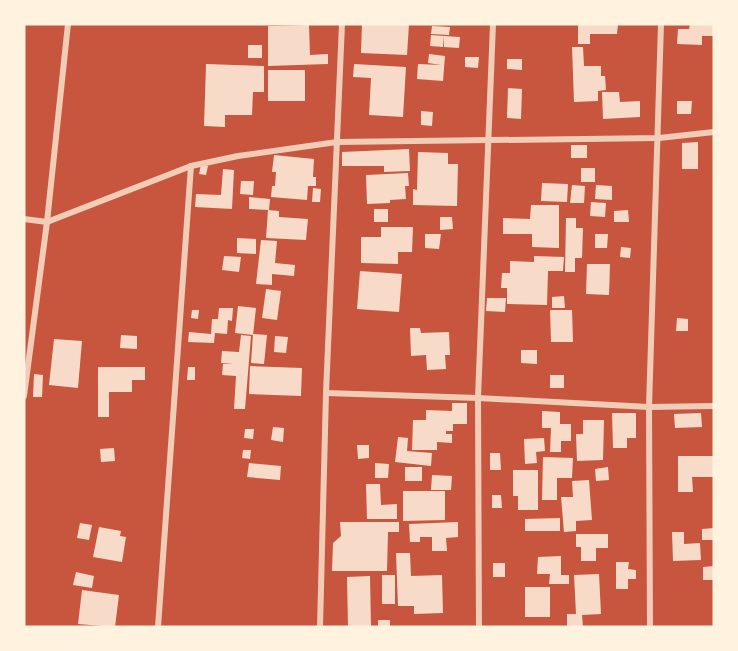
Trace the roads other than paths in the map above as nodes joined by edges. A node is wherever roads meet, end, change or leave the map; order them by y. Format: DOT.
graph roads {
  1 [pos="68,24"];
  2 [pos="342,24"];
  3 [pos="493,24"];
  4 [pos="661,24"];
  5 [pos="714,132"];
  6 [pos="659,138"];
  7 [pos="489,139"];
  8 [pos="337,142"];
  9 [pos="191,166"];
  10 [pos="24,219"];
  11 [pos="47,222"];
  12 [pos="327,393"];
  13 [pos="24,396"];
  14 [pos="478,398"];
  15 [pos="649,406"];
  16 [pos="714,406"];
  17 [pos="158,627"];
  18 [pos="320,627"];
  19 [pos="478,627"];
  20 [pos="650,627"];
  1 -- 11 [label="street"];
  2 -- 8 [label="street"];
  3 -- 7 [label="street"];
  4 -- 6 [label="street"];
  5 -- 6 [label="street"];
  6 -- 7 [label="street"];
  6 -- 15 [label="street"];
  7 -- 8 [label="street"];
  7 -- 14 [label="street"];
  8 -- 9 [label="street"];
  8 -- 12 [label="street"];
  9 -- 11 [label="street"];
  9 -- 17 [label="street"];
  10 -- 11 [label="street"];
  11 -- 13 [label="street"];
  12 -- 14 [label="street"];
  12 -- 18 [label="street"];
  14 -- 15 [label="street"];
  14 -- 19 [label="street"];
  15 -- 16 [label="street"];
  15 -- 20 [label="street"];
}
